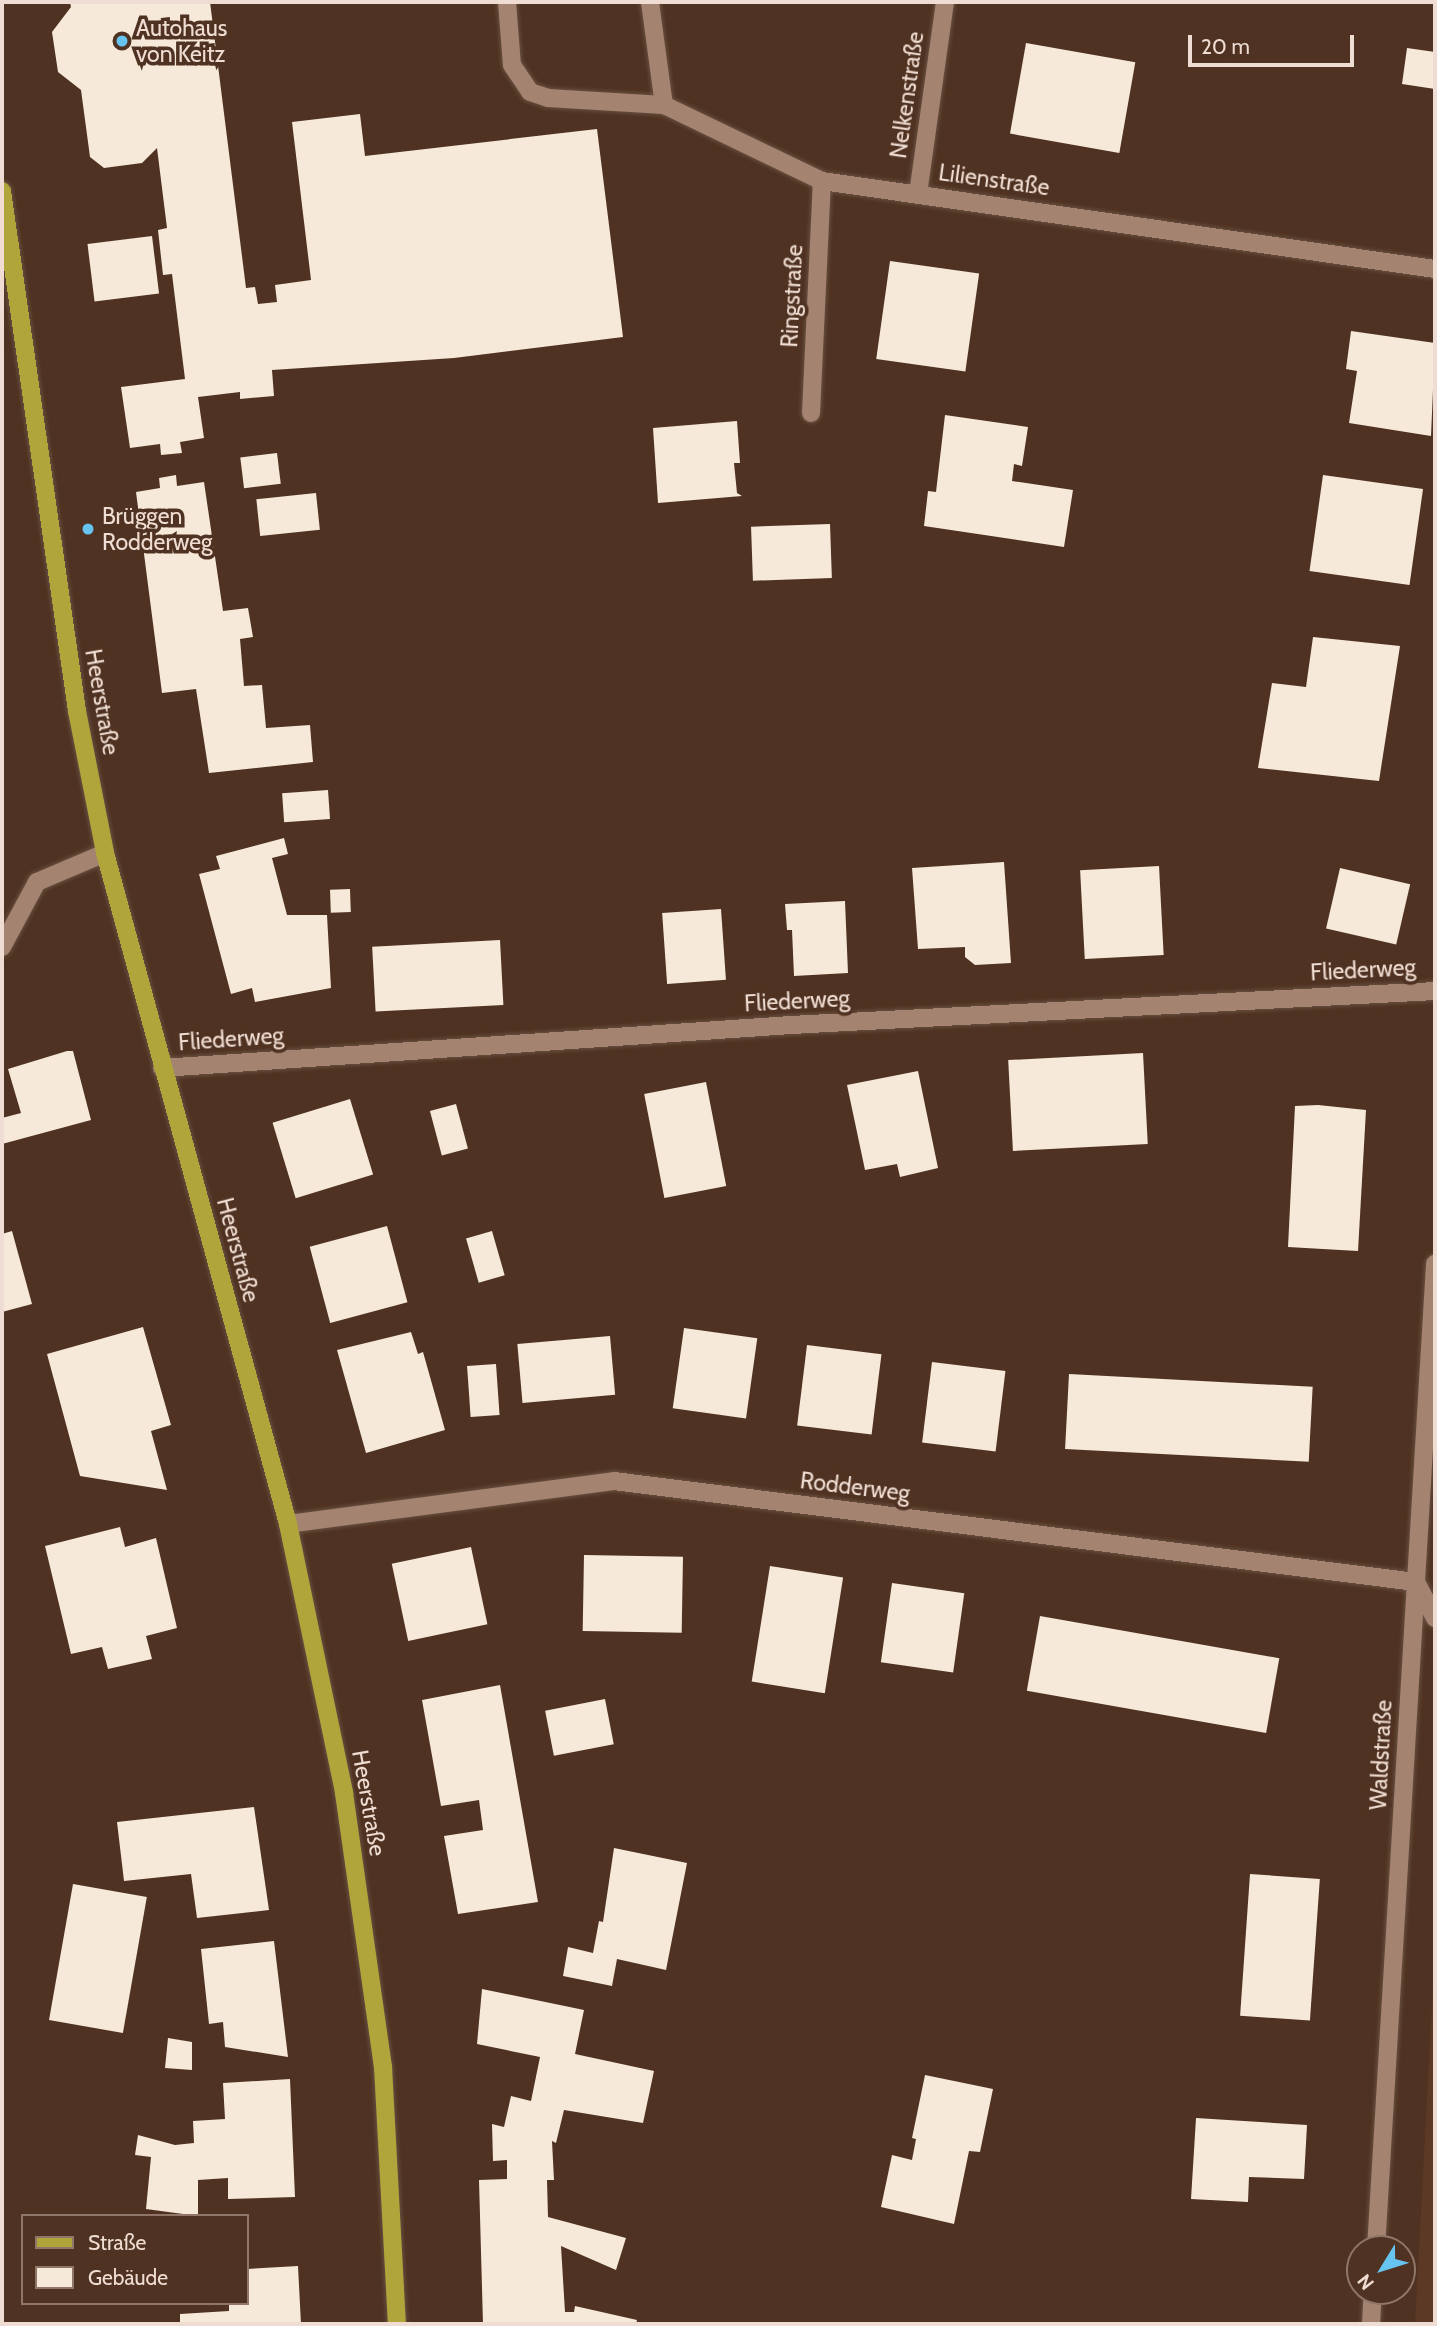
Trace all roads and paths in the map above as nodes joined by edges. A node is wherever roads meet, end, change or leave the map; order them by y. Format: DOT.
graph roads {
  1 [pos="507,2"];
  2 [pos="650,2"];
  3 [pos="945,2"];
  4 [pos="664,105"];
  5 [pos="822,181"];
  6 [pos="2,191"];
  7 [pos="918,194"];
  8 [pos="1435,269"];
  9 [pos="811,413"];
  10 [pos="105,853"];
  11 [pos="2,947"];
  12 [pos="1435,991"];
  13 [pos="162,1068"];
  14 [pos="1435,1264"];
  15 [pos="288,1524"];
  16 [pos="1416,1582"];
  17 [pos="1435,1618"];
  18 [pos="1377,2235"];
  19 [pos="1372,2305"];
  20 [pos="397,2324"];
  21 [pos="1371,2324"];
  1 -- 4 [label="street"];
  2 -- 4 [label="street"];
  3 -- 7 [label="street, Nelkenstraße"];
  4 -- 5 [label="street, Lilienstraße"];
  5 -- 7 [label="street, Lilienstraße"];
  5 -- 9 [label="street, Ringstraße"];
  6 -- 10 [label="main road, Heerstraße"];
  7 -- 8 [label="street, Lilienstraße"];
  10 -- 11 [label="street"];
  10 -- 13 [label="main road, Heerstraße"];
  12 -- 13 [label="street, Fliederweg"];
  13 -- 15 [label="main road, Heerstraße"];
  14 -- 16 [label="street, Waldstraße"];
  15 -- 16 [label="street, Rodderweg"];
  15 -- 20 [label="main road, Heerstraße"];
  16 -- 17 [label="street"];
  16 -- 18 [label="street, Waldstraße"];
  19 -- 21 [label="street"];
}
